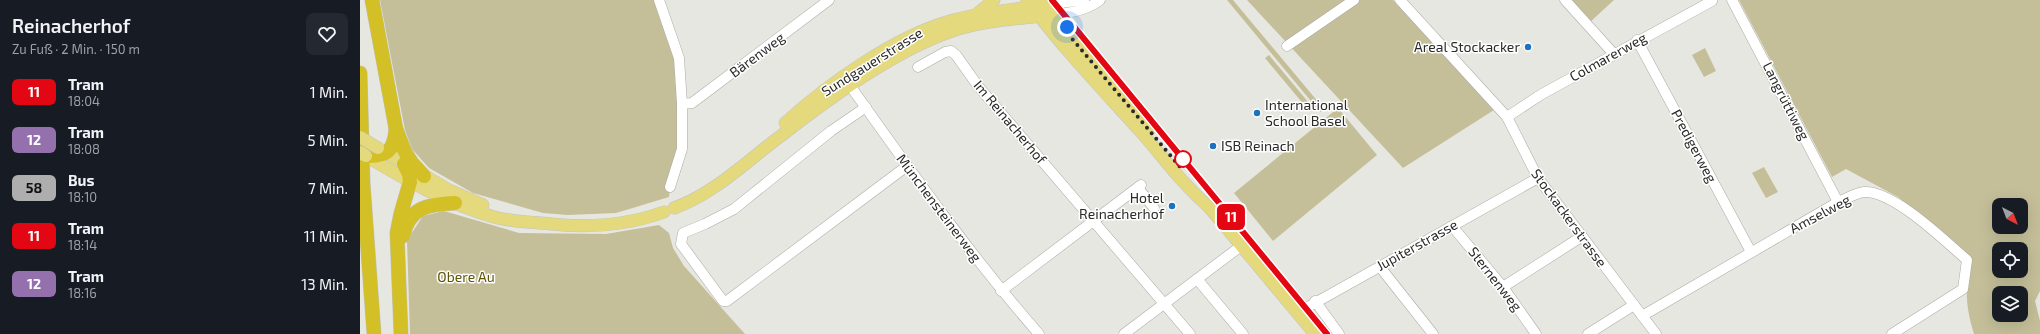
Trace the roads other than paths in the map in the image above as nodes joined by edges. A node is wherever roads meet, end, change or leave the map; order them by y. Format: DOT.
graph roads {
  1 [pos="372,0"];
  2 [pos="829,0"];
  3 [pos="994,0"];
  4 [pos="1084,0"];
  5 [pos="1100,0"];
  6 [pos="1354,0"];
  7 [pos="1400,0"];
  8 [pos="1565,0"];
  9 [pos="1732,0"];
  10 [pos="1712,1"];
  11 [pos="663,2"];
  12 [pos="1039,7"];
  13 [pos="1074,12"];
  14 [pos="976,14"];
  15 [pos="1068,34"];
  16 [pos="1637,40"];
  17 [pos="1287,46"];
  18 [pos="1613,54"];
  19 [pos="918,67"];
  20 [pos="360,73"];
  21 [pos="848,82"];
  22 [pos="682,104"];
  23 [pos="866,107"];
  24 [pos="1507,117"];
  25 [pos="396,129"];
  26 [pos="360,137"];
  27 [pos="375,155"];
  28 [pos="404,164"];
  29 [pos="907,166"];
  30 [pos="424,176"];
  31 [pos="1538,178"];
  32 [pos="410,182"];
  33 [pos="670,187"];
  34 [pos="1838,202"];
  35 [pos="455,203"];
  36 [pos="1209,207"];
  37 [pos="1154,208"];
  38 [pos="1093,221"];
  39 [pos="570,226"];
  40 [pos="1452,226"];
  41 [pos="1581,237"];
  42 [pos="1241,246"];
  43 [pos="1751,252"];
  44 [pos="399,260"];
  45 [pos="1380,266"];
  46 [pos="1197,279"];
  47 [pos="1503,288"];
  48 [pos="1001,291"];
  49 [pos="1314,301"];
  50 [pos="1165,303"];
  51 [pos="1634,305"];
  52 [pos="1297,313"];
  53 [pos="1642,316"];
  54 [pos="1131,332"];
  55 [pos="374,334"];
  56 [pos="401,334"];
  57 [pos="1039,334"];
  58 [pos="1190,334"];
  59 [pos="1242,334"];
  60 [pos="1314,334"];
  61 [pos="1339,334"];
  62 [pos="1433,334"];
  63 [pos="1536,334"];
  64 [pos="1588,334"];
  65 [pos="1656,334"];
  66 [pos="1892,334"];
  1 -- 25 [label="highway"];
  2 -- 22 [label="street, Bärenweg"];
  3 -- 14 [label="main road"];
  4 -- 12 [label="street"];
  5 -- 13 [label="street"];
  6 -- 17 [label="street"];
  7 -- 24 [label="street, Stockackerstrasse"];
  8 -- 18 [label="street"];
  9 -- 34 [label="street, Langrüttiweg"];
  10 -- 16 [label="street, Colmarerweg"];
  11 -- 22 [label="street"];
  12 -- 13 [label="street"];
  12 -- 14 [label="main road, Sundgauerstrasse"];
  12 -- 15 [label="main road"];
  12 -- 21 [label="main road, Sundgauerstrasse"];
  12 -- 36 [label="main road"];
  13 -- 15 [label="street"];
  14 -- 21 [label="main road, Sundgauerstrasse"];
  15 -- 36 [label="main road"];
  16 -- 18 [label="street, Colmarerweg"];
  16 -- 43 [label="street, Predigerweg"];
  18 -- 24 [label="street, Colmarerweg"];
  19 -- 38 [label="street, Im Reinacherhof"];
  20 -- 55 [label="highway"];
  21 -- 23 [label="street, Münchensteinerweg"];
  21 -- 39 [label="main road, Sundgauerstrasse"];
  22 -- 33 [label="street"];
  23 -- 29 [label="street, Münchensteinerweg"];
  23 -- 29 [label="street"];
  24 -- 31 [label="street, Stockackerstrasse"];
  25 -- 27 [label="highway"];
  25 -- 30 [label="highway"];
  26 -- 27 [label="main road, Sundgauerstrasse, bridge"];
  27 -- 28 [label="main road, Sundgauerstrasse"];
  27 -- 32 [label="main road, Sundgauerstrasse"];
  28 -- 30 [label="main road, Sundgauerstrasse"];
  28 -- 32 [label="highway"];
  29 -- 48 [label="street, Münchensteinerweg"];
  30 -- 39 [label="main road, Sundgauerstrasse"];
  31 -- 40 [label="street, Jupiterstrasse"];
  31 -- 41 [label="street, Stockackerstrasse"];
  32 -- 35 [label="main road, Sundgauerstrasse"];
  32 -- 44 [label="highway"];
  34 -- 43 [label="street, Amselweg"];
  34 -- 66 [label="street, Amselweg"];
  35 -- 39 [label="main road, Sundgauerstrasse"];
  35 -- 44 [label="highway"];
  36 -- 42 [label="main road"];
  37 -- 38 [label="street"];
  38 -- 48 [label="street"];
  38 -- 50 [label="street, Im Reinacherhof"];
  40 -- 45 [label="street, Jupiterstrasse"];
  40 -- 47 [label="street, Sternenweg"];
  41 -- 47 [label="street"];
  41 -- 51 [label="street, Stockackerstrasse"];
  42 -- 46 [label="street"];
  42 -- 52 [label="main road"];
  43 -- 53 [label="street, Amselweg"];
  44 -- 56 [label="highway"];
  45 -- 49 [label="street, Jupiterstrasse"];
  45 -- 62 [label="street"];
  46 -- 50 [label="street"];
  46 -- 59 [label="street"];
  47 -- 63 [label="street, Sternenweg"];
  48 -- 57 [label="street, Münchensteinerweg"];
  49 -- 52 [label="street, Jupiterstrasse"];
  49 -- 61 [label="street"];
  50 -- 54 [label="street"];
  50 -- 58 [label="street, Im Reinacherhof"];
  51 -- 53 [label="street, Stockackerstrasse"];
  51 -- 64 [label="street"];
  52 -- 60 [label="main road"];
  53 -- 65 [label="street, Stockackerstrasse"];
}
